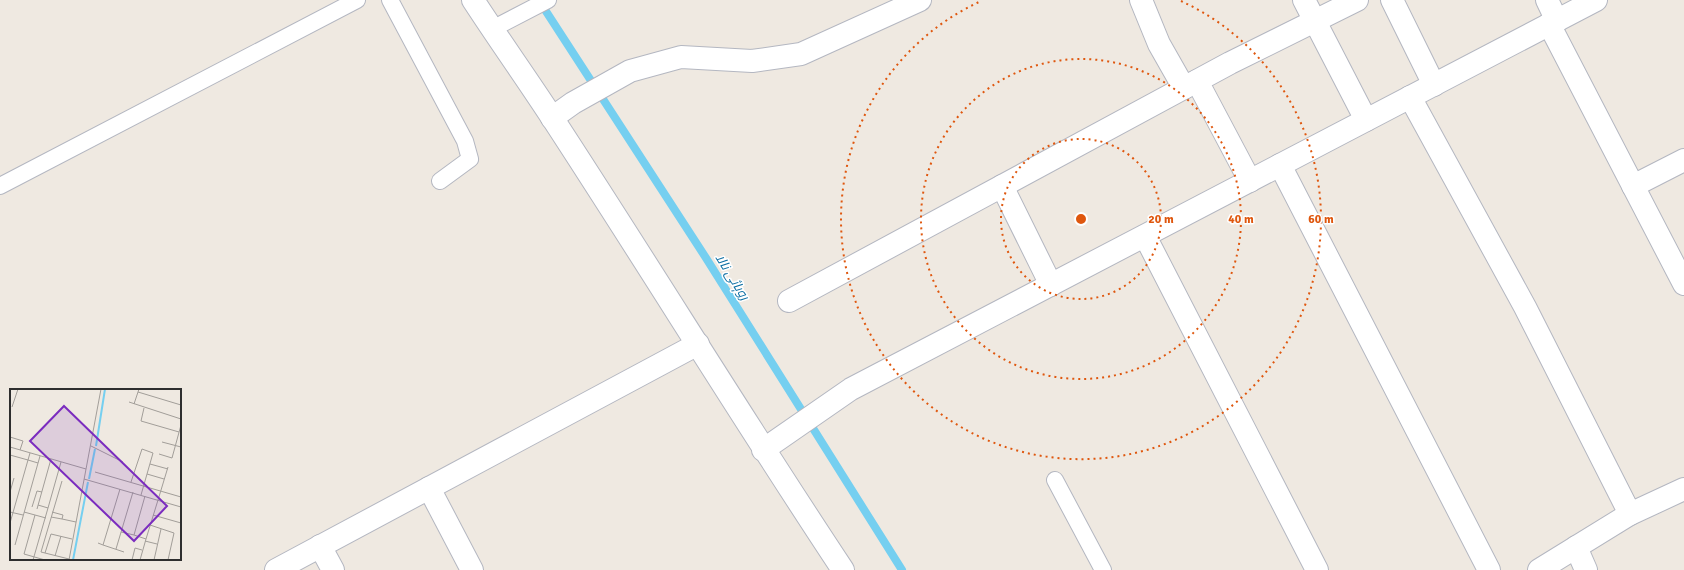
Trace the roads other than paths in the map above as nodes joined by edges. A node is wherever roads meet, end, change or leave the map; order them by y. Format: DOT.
graph roads {
  1 [pos="357,0"];
  2 [pos="390,0"];
  3 [pos="473,0"];
  4 [pos="548,0"];
  5 [pos="920,0"];
  6 [pos="1141,0"];
  7 [pos="1304,0"];
  8 [pos="1357,0"];
  9 [pos="1392,0"];
  10 [pos="1547,0"];
  11 [pos="1596,0"];
  12 [pos="1315,21"];
  13 [pos="1553,23"];
  14 [pos="498,26"];
  15 [pos="1190,84"];
  16 [pos="1434,84"];
  17 [pos="1410,97"];
  18 [pos="552,118"];
  19 [pos="1366,120"];
  20 [pos="1684,160"];
  21 [pos="1280,165"];
  22 [pos="440,181"];
  23 [pos="1250,181"];
  24 [pos="0,186"];
  25 [pos="1002,186"];
  26 [pos="1633,186"];
  27 [pos="1145,236"];
  28 [pos="1684,284"];
  29 [pos="1051,285"];
  30 [pos="790,301"];
  31 [pos="698,344"];
  32 [pos="770,445"];
  33 [pos="1055,480"];
  34 [pos="429,488"];
  35 [pos="1684,489"];
  36 [pos="1630,514"];
  37 [pos="320,546"];
  38 [pos="1576,547"];
  39 [pos="276,570"];
  40 [pos="334,570"];
  41 [pos="472,570"];
  42 [pos="843,570"];
  43 [pos="1103,570"];
  44 [pos="1317,570"];
  45 [pos="1489,570"];
  46 [pos="1539,570"];
  47 [pos="1586,570"];
  1 -- 24 [label="lane"];
  2 -- 22 [label="lane"];
  3 -- 14 [label="street"];
  4 -- 14 [label="lane"];
  5 -- 18 [label="street"];
  6 -- 15 [label="street"];
  7 -- 12 [label="street"];
  8 -- 12 [label="street"];
  9 -- 16 [label="street"];
  10 -- 13 [label="street"];
  11 -- 13 [label="street"];
  12 -- 15 [label="street"];
  12 -- 19 [label="street"];
  13 -- 16 [label="street"];
  13 -- 26 [label="street"];
  14 -- 18 [label="street"];
  15 -- 23 [label="street"];
  15 -- 25 [label="street"];
  16 -- 17 [label="street"];
  17 -- 19 [label="street"];
  17 -- 36 [label="street"];
  18 -- 31 [label="street"];
  19 -- 21 [label="street"];
  20 -- 26 [label="street"];
  21 -- 23 [label="street"];
  21 -- 45 [label="street"];
  23 -- 27 [label="street"];
  25 -- 29 [label="street"];
  25 -- 30 [label="street"];
  26 -- 28 [label="street"];
  27 -- 29 [label="street"];
  27 -- 44 [label="street"];
  29 -- 32 [label="street"];
  31 -- 32 [label="street"];
  31 -- 34 [label="street"];
  32 -- 42 [label="street"];
  33 -- 43 [label="lane"];
  34 -- 37 [label="street"];
  34 -- 41 [label="street"];
  35 -- 36 [label="street"];
  36 -- 38 [label="street"];
  37 -- 39 [label="street"];
  37 -- 40 [label="street"];
  38 -- 46 [label="street"];
  38 -- 47 [label="street"];
}
